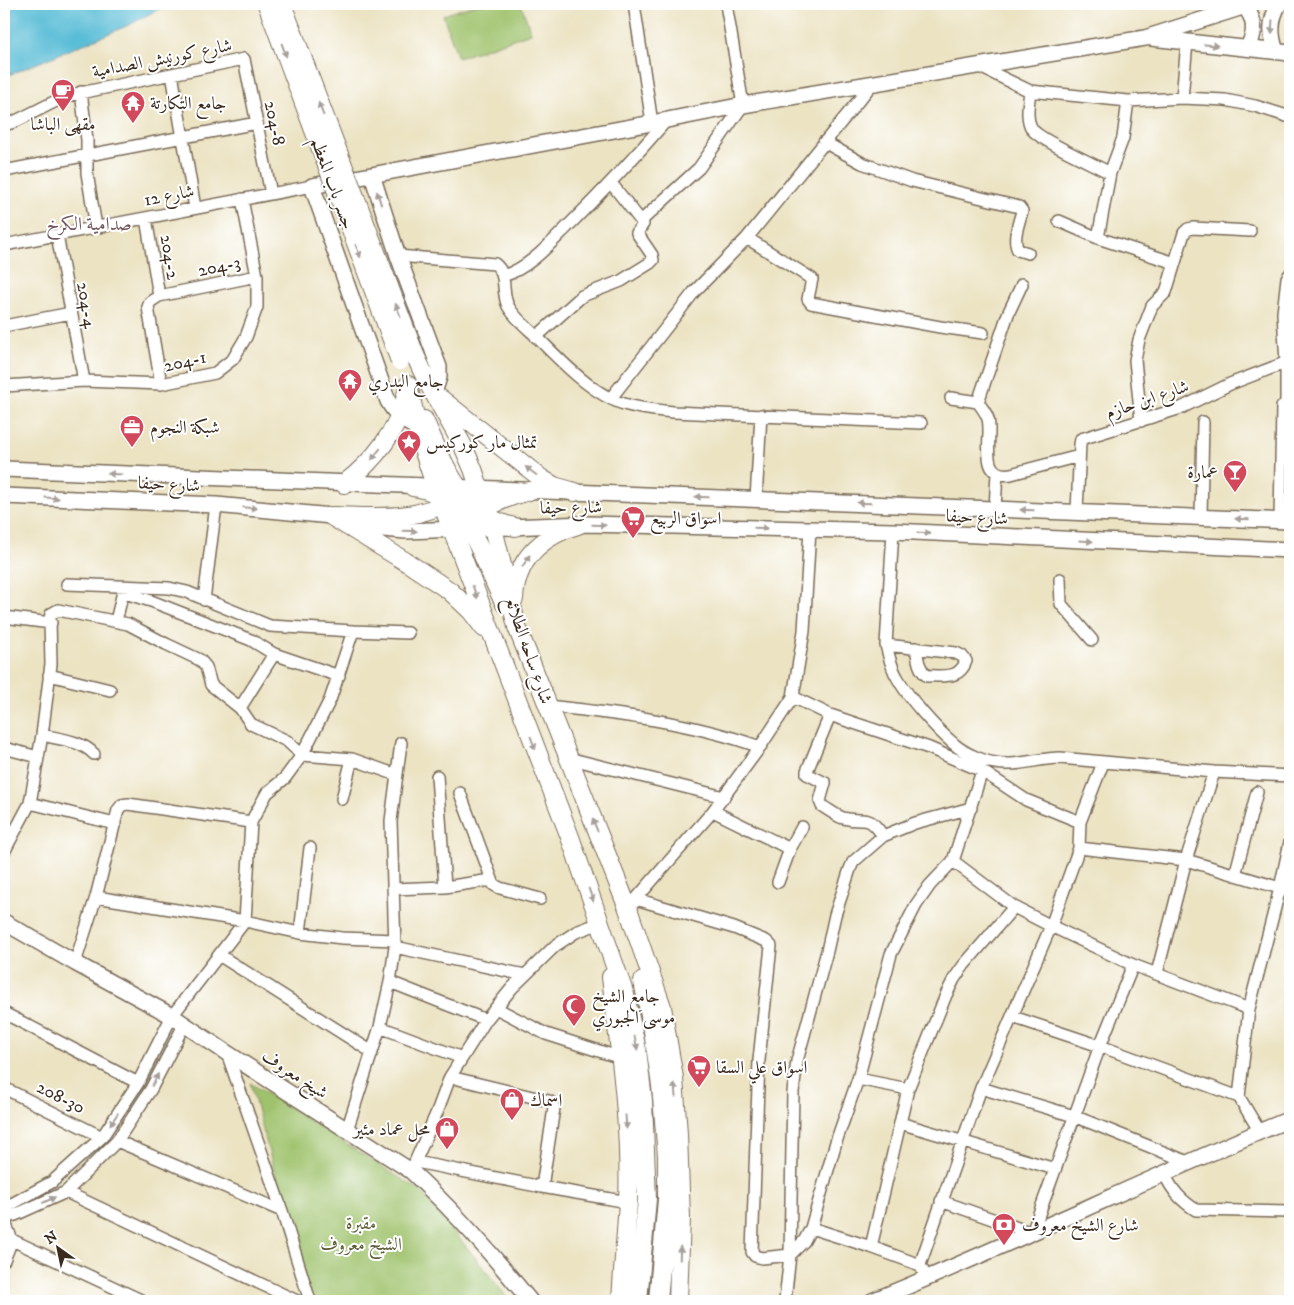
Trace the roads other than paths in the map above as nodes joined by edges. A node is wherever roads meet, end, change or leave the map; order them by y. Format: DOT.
graph roads {
  1 [pos="267,4"];
  2 [pos="282,4"];
  3 [pos="634,4"];
  4 [pos="726,4"];
  5 [pos="1278,4"];
  6 [pos="1248,5"];
  7 [pos="1145,38"];
  8 [pos="1187,42"];
  9 [pos="1247,48"];
  10 [pos="1283,52"];
  11 [pos="244,59"];
  12 [pos="976,65"];
  13 [pos="172,74"];
  14 [pos="872,84"];
  15 [pos="1030,91"];
  16 [pos="82,92"];
  17 [pos="1182,98"];
  18 [pos="1128,101"];
  19 [pos="743,105"];
  20 [pos="1290,117"];
  21 [pos="659,122"];
  22 [pos="257,123"];
  23 [pos="4,125"];
  24 [pos="183,137"];
  25 [pos="824,142"];
  26 [pos="86,155"];
  27 [pos="4,171"];
  28 [pos="1110,172"];
  29 [pos="372,175"];
  30 [pos="611,183"];
  31 [pos="312,186"];
  32 [pos="271,194"];
  33 [pos="242,199"];
  34 [pos="195,208"];
  35 [pos="146,218"];
  36 [pos="641,221"];
  37 [pos="1059,221"];
  38 [pos="96,227"];
  39 [pos="1250,231"];
  40 [pos="57,235"];
  41 [pos="746,238"];
  42 [pos="1098,238"];
  43 [pos="4,245"];
  44 [pos="1028,253"];
  45 [pos="398,256"];
  46 [pos="1175,263"];
  47 [pos="1290,274"];
  48 [pos="257,276"];
  49 [pos="503,276"];
  50 [pos="1022,284"];
  51 [pos="159,296"];
  52 [pos="71,313"];
  53 [pos="4,326"];
  54 [pos="983,333"];
  55 [pos="536,337"];
  56 [pos="407,358"];
  57 [pos="1288,362"];
  58 [pos="84,381"];
  59 [pos="161,384"];
  60 [pos="408,385"];
  61 [pos="4,386"];
  62 [pos="434,393"];
  63 [pos="611,398"];
  64 [pos="951,398"];
  65 [pos="1288,399"];
  66 [pos="978,402"];
  67 [pos="761,415"];
  68 [pos="399,416"];
  69 [pos="1142,421"];
  70 [pos="1203,422"];
  71 [pos="921,423"];
  72 [pos="423,430"];
  73 [pos="1286,444"];
  74 [pos="1079,456"];
  75 [pos="4,469"];
  76 [pos="997,472"];
  77 [pos="344,484"];
  78 [pos="413,487"];
  79 [pos="530,491"];
  80 [pos="575,492"];
  81 [pos="453,494"];
  82 [pos="4,496"];
  83 [pos="756,499"];
  84 [pos="216,505"];
  85 [pos="995,508"];
  86 [pos="1076,512"];
  87 [pos="331,516"];
  88 [pos="487,517"];
  89 [pos="1201,517"];
  90 [pos="1285,521"];
  91 [pos="578,525"];
  92 [pos="515,527"];
  93 [pos="810,530"];
  94 [pos="462,532"];
  95 [pos="893,532"];
  96 [pos="1290,550"];
  97 [pos="1060,579"];
  98 [pos="68,584"];
  99 [pos="204,600"];
  100 [pos="513,607"];
  101 [pos="4,618"];
  102 [pos="116,621"];
  103 [pos="50,623"];
  104 [pos="517,627"];
  105 [pos="354,631"];
  106 [pos="408,633"];
  107 [pos="494,640"];
  108 [pos="1092,640"];
  109 [pos="886,645"];
  110 [pos="916,648"];
  111 [pos="274,654"];
  112 [pos="49,675"];
  113 [pos="339,676"];
  114 [pos="110,690"];
  115 [pos="793,697"];
  116 [pos="548,706"];
  117 [pos="240,708"];
  118 [pos="830,715"];
  119 [pos="42,735"];
  120 [pos="401,743"];
  121 [pos="760,747"];
  122 [pos="4,748"];
  123 [pos="94,754"];
  124 [pos="302,755"];
  125 [pos="38,757"];
  126 [pos="568,758"];
  127 [pos="352,759"];
  128 [pos="1103,763"];
  129 [pos="982,771"];
  130 [pos="1214,772"];
  131 [pos="397,774"];
  132 [pos="437,776"];
  133 [pos="1290,776"];
  134 [pos="1257,792"];
  135 [pos="460,793"];
  136 [pos="724,797"];
  137 [pos="342,799"];
  138 [pos="30,803"];
  139 [pos="971,808"];
  140 [pos="714,811"];
  141 [pos="251,822"];
  142 [pos="1080,822"];
  143 [pos="115,824"];
  144 [pos="802,827"];
  145 [pos="883,836"];
  146 [pos="1290,842"];
  147 [pos="310,848"];
  148 [pos="1079,848"];
  149 [pos="790,849"];
  150 [pos="4,852"];
  151 [pos="1186,860"];
  152 [pos="953,861"];
  153 [pos="1235,875"];
  154 [pos="491,880"];
  155 [pos="778,882"];
  156 [pos="445,887"];
  157 [pos="393,889"];
  158 [pos="1285,890"];
  159 [pos="96,897"];
  160 [pos="540,899"];
  161 [pos="1014,907"];
  162 [pos="632,908"];
  163 [pos="244,921"];
  164 [pos="4,922"];
  165 [pos="1051,926"];
  166 [pos="602,929"];
  167 [pos="300,933"];
  168 [pos="395,943"];
  169 [pos="219,955"];
  170 [pos="74,963"];
  171 [pos="1133,965"];
  172 [pos="1157,973"];
  173 [pos="525,974"];
  174 [pos="390,982"];
  175 [pos="496,1008"];
  176 [pos="1249,1009"];
  177 [pos="4,1013"];
  178 [pos="1013,1017"];
  179 [pos="179,1019"];
  180 [pos="486,1020"];
  181 [pos="380,1027"];
  182 [pos="1100,1046"];
  183 [pos="372,1052"];
  184 [pos="227,1053"];
  185 [pos="462,1058"];
  186 [pos="621,1058"];
  187 [pos="450,1077"];
  188 [pos="858,1079"];
  189 [pos="138,1083"];
  190 [pos="981,1088"];
  191 [pos="4,1089"];
  192 [pos="908,1089"];
  193 [pos="1239,1097"];
  194 [pos="1074,1116"];
  195 [pos="1290,1119"];
  196 [pos="900,1123"];
  197 [pos="347,1130"];
  198 [pos="1260,1132"];
  199 [pos="102,1137"];
  200 [pos="963,1140"];
  201 [pos="117,1141"];
  202 [pos="1188,1162"];
  203 [pos="414,1166"];
  204 [pos="1055,1169"];
  205 [pos="1164,1173"];
  206 [pos="542,1187"];
  207 [pos="66,1192"];
  208 [pos="941,1201"];
  209 [pos="628,1202"];
  210 [pos="282,1211"];
  211 [pos="1290,1212"];
  212 [pos="4,1217"];
  213 [pos="811,1228"];
  214 [pos="1032,1233"];
  215 [pos="12,1240"];
  216 [pos="871,1247"];
  217 [pos="790,1255"];
  218 [pos="4,1260"];
  219 [pos="923,1272"];
  220 [pos="143,1301"];
  221 [pos="297,1301"];
  222 [pos="310,1301"];
  223 [pos="530,1301"];
  224 [pos="621,1301"];
  225 [pos="638,1301"];
  226 [pos="658,1301"];
  227 [pos="678,1301"];
  228 [pos="785,1301"];
  229 [pos="872,1301"];
  1 -- 56 [label="main road, جسر باب المعظم, one-way, bridge"];
  56 -- 2 [label="main road, جسر باب المعظم, one-way, bridge"];
  3 -- 21 [label="street"];
  4 -- 19 [label="street"];
  5 -- 10 [label="street, one-way"];
  6 -- 7 [label="street"];
  6 -- 9 [label="street"];
  7 -- 8 [label="street"];
  7 -- 12 [label="street"];
  8 -- 9 [label="street, one-way"];
  8 -- 17 [label="street"];
  9 -- 10 [label="street"];
  11 -- 13 [label="street, شارع كورنيش الصدامية"];
  11 -- 22 [label="street, 204-8"];
  12 -- 14 [label="street"];
  12 -- 15 [label="street"];
  13 -- 16 [label="street, شارع كورنيش الصدامية"];
  13 -- 24 [label="street"];
  14 -- 19 [label="street"];
  14 -- 25 [label="street"];
  15 -- 18 [label="street"];
  15 -- 28 [label="street"];
  16 -- 23 [label="street, شارع كورنيش الصدامية"];
  16 -- 26 [label="street"];
  17 -- 18 [label="street"];
  17 -- 20 [label="street"];
  18 -- 28 [label="street"];
  19 -- 21 [label="street"];
  19 -- 36 [label="street"];
  21 -- 29 [label="street"];
  21 -- 30 [label="street"];
  22 -- 24 [label="street"];
  22 -- 32 [label="street, 204-8"];
  24 -- 26 [label="street"];
  24 -- 34 [label="street"];
  25 -- 41 [label="street"];
  25 -- 44 [label="street"];
  26 -- 27 [label="street"];
  26 -- 38 [label="street"];
  28 -- 42 [label="street"];
  29 -- 31 [label="street"];
  45 -- 29 [label="street, one-way"];
  30 -- 36 [label="street"];
  30 -- 49 [label="street"];
  31 -- 32 [label="street, شارع 12"];
  31 -- 68 [label="street"];
  32 -- 33 [label="street, شارع 12"];
  33 -- 34 [label="street, شارع 12"];
  33 -- 48 [label="street, 204-1"];
  34 -- 35 [label="street, شارع 12"];
  35 -- 38 [label="street, شارع 12"];
  35 -- 51 [label="street, 204-2"];
  36 -- 55 [label="street"];
  37 -- 42 [label="street"];
  38 -- 40 [label="street, شارع 12"];
  39 -- 46 [label="street"];
  40 -- 43 [label="street, شارع 12"];
  40 -- 52 [label="street, 204-4"];
  41 -- 54 [label="street"];
  41 -- 63 [label="street"];
  42 -- 46 [label="street"];
  45 -- 49 [label="street"];
  45 -- 62 [label="street"];
  46 -- 69 [label="street"];
  47 -- 57 [label="street"];
  48 -- 51 [label="street, 204-3"];
  48 -- 59 [label="street, 204-1"];
  49 -- 55 [label="street"];
  50 -- 66 [label="street"];
  51 -- 59 [label="street, 204-2"];
  52 -- 53 [label="street"];
  52 -- 58 [label="street, 204-4"];
  55 -- 63 [label="street"];
  56 -- 60 [label="main road, شارع ساحه الطلائع"];
  56 -- 62 [label="main road, شارع ساحه الطلائع"];
  57 -- 65 [label="street"];
  57 -- 69 [label="street, شارع ابن حازم"];
  58 -- 59 [label="street, 204-1"];
  58 -- 61 [label="street, 204-1"];
  60 -- 68 [label="main road"];
  60 -- 72 [label="main road, شارع ساحه الطلائع"];
  80 -- 62 [label="main road, one-way"];
  62 -- 81 [label="main road, شارع ساحه الطلائع"];
  63 -- 67 [label="street"];
  64 -- 66 [label="street"];
  65 -- 73 [label="street"];
  66 -- 76 [label="street"];
  67 -- 71 [label="street"];
  67 -- 83 [label="street"];
  68 -- 72 [label="street"];
  68 -- 77 [label="main road, one-way"];
  69 -- 74 [label="street, شارع ابن حازم"];
  70 -- 89 [label="street"];
  72 -- 81 [label="main road, شارع ساحه الطلائع"];
  73 -- 90 [label="street"];
  74 -- 76 [label="street"];
  74 -- 86 [label="street, شارع ابن حازم"];
  77 -- 75 [label="street, شارع حيفا, one-way"];
  76 -- 85 [label="street"];
  77 -- 78 [label="street, شارع حيفا"];
  78 -- 81 [label="main road"];
  79 -- 80 [label="street, شارع حيفا"];
  79 -- 81 [label="street, شارع حيفا"];
  79 -- 88 [label="main road"];
  83 -- 80 [label="street, شارع حيفا, one-way"];
  81 -- 87 [label="main road"];
  81 -- 88 [label="main road, شارع ساحه الطلائع"];
  81 -- 94 [label="main road, شارع ساحه الطلائع"];
  82 -- 84 [label="street, شارع حيفا, one-way"];
  85 -- 83 [label="street, شارع حيفا, one-way"];
  84 -- 87 [label="street, شارع حيفا, one-way"];
  84 -- 99 [label="street"];
  86 -- 85 [label="street, شارع حيفا, one-way"];
  86 -- 89 [label="street, شارع حيفا"];
  87 -- 94 [label="street, شارع حيفا, one-way"];
  87 -- 107 [label="main road"];
  88 -- 92 [label="main road"];
  88 -- 94 [label="main road"];
  88 -- 100 [label="main road, شارع ساحه الطلائع"];
  90 -- 89 [label="street, شارع حيفا, one-way"];
  91 -- 92 [label="street, شارع حيفا"];
  91 -- 93 [label="street, شارع حيفا, one-way"];
  100 -- 91 [label="main road, one-way"];
  93 -- 95 [label="street, شارع حيفا"];
  93 -- 115 [label="street"];
  94 -- 104 [label="main road"];
  94 -- 107 [label="main road, شارع ساحه الطلائع, one-way"];
  95 -- 96 [label="street, شارع حيفا, one-way"];
  95 -- 109 [label="street"];
  97 -- 108 [label="street"];
  98 -- 99 [label="street"];
  99 -- 105 [label="street"];
  100 -- 104 [label="main road, شارع ساحه الطلائع"];
  101 -- 103 [label="street"];
  102 -- 103 [label="street"];
  102 -- 111 [label="street"];
  102 -- 117 [label="street"];
  103 -- 112 [label="street"];
  104 -- 116 [label="main road, شارع ساحه الطلائع"];
  105 -- 106 [label="street"];
  105 -- 113 [label="street"];
  107 -- 166 [label="main road, شارع ساحه الطلائع, one-way"];
  109 -- 110 [label="street"];
  109 -- 128 [label="street"];
  111 -- 113 [label="street"];
  111 -- 117 [label="street"];
  112 -- 114 [label="street"];
  112 -- 119 [label="street"];
  113 -- 124 [label="street"];
  115 -- 118 [label="street"];
  115 -- 121 [label="street"];
  116 -- 121 [label="street"];
  116 -- 126 [label="main road, شارع ساحه الطلائع"];
  117 -- 124 [label="street"];
  118 -- 129 [label="street"];
  118 -- 145 [label="street"];
  119 -- 123 [label="street"];
  119 -- 125 [label="street"];
  120 -- 131 [label="street"];
  121 -- 136 [label="street"];
  122 -- 125 [label="street"];
  124 -- 127 [label="street"];
  124 -- 141 [label="street"];
  125 -- 138 [label="street"];
  126 -- 136 [label="street"];
  162 -- 126 [label="main road, شارع ساحه الطلائع, one-way"];
  127 -- 131 [label="street"];
  127 -- 137 [label="street"];
  128 -- 130 [label="street"];
  128 -- 142 [label="street"];
  129 -- 139 [label="street"];
  129 -- 142 [label="street"];
  130 -- 133 [label="street"];
  130 -- 151 [label="street"];
  131 -- 157 [label="street"];
  132 -- 156 [label="street"];
  134 -- 153 [label="street"];
  135 -- 154 [label="street"];
  136 -- 140 [label="street"];
  138 -- 143 [label="street"];
  138 -- 150 [label="street"];
  139 -- 145 [label="street"];
  139 -- 152 [label="street"];
  140 -- 149 [label="street"];
  140 -- 162 [label="street"];
  141 -- 143 [label="street"];
  141 -- 163 [label="street"];
  142 -- 148 [label="street"];
  143 -- 159 [label="street"];
  144 -- 149 [label="street"];
  145 -- 217 [label="street"];
  146 -- 158 [label="street"];
  147 -- 167 [label="street"];
  148 -- 151 [label="street"];
  148 -- 165 [label="street"];
  149 -- 155 [label="street"];
  151 -- 153 [label="street"];
  151 -- 172 [label="street"];
  152 -- 161 [label="street"];
  152 -- 188 [label="street"];
  153 -- 158 [label="street"];
  154 -- 156 [label="street"];
  154 -- 160 [label="street"];
  156 -- 157 [label="street"];
  157 -- 168 [label="street"];
  158 -- 176 [label="street"];
  159 -- 163 [label="street"];
  159 -- 170 [label="street"];
  161 -- 165 [label="street"];
  161 -- 192 [label="street"];
  162 -- 217 [label="street"];
  162 -- 226 [label="main road"];
  227 -- 162 [label="main road, one-way"];
  163 -- 167 [label="street"];
  163 -- 169 [label="street"];
  164 -- 170 [label="street, شیخ معروف"];
  165 -- 171 [label="street"];
  165 -- 178 [label="street"];
  166 -- 173 [label="street"];
  166 -- 186 [label="main road"];
  166 -- 225 [label="main road, one-way"];
  167 -- 168 [label="street"];
  168 -- 173 [label="street"];
  168 -- 174 [label="street"];
  169 -- 179 [label="street"];
  169 -- 183 [label="street"];
  170 -- 179 [label="street, شیخ معروف"];
  171 -- 172 [label="street"];
  171 -- 182 [label="street"];
  172 -- 176 [label="street"];
  173 -- 175 [label="street"];
  174 -- 180 [label="street"];
  174 -- 181 [label="street"];
  175 -- 180 [label="street"];
  175 -- 186 [label="street"];
  176 -- 193 [label="street"];
  177 -- 189 [label="street"];
  178 -- 182 [label="street"];
  178 -- 190 [label="street"];
  179 -- 184 [label="street, شیخ معروف"];
  179 -- 189 [label="street"];
  201 -- 179 [label="street, one-way"];
  180 -- 185 [label="street"];
  181 -- 183 [label="street"];
  181 -- 185 [label="street"];
  182 -- 193 [label="street"];
  182 -- 194 [label="street"];
  183 -- 197 [label="street"];
  184 -- 197 [label="street, شیخ معروف"];
  184 -- 210 [label="street"];
  185 -- 187 [label="street"];
  186 -- 209 [label="main road, one-way"];
  187 -- 203 [label="street"];
  187 -- 206 [label="street"];
  188 -- 192 [label="street"];
  188 -- 213 [label="street"];
  189 -- 199 [label="street, one-way"];
  190 -- 194 [label="street"];
  190 -- 200 [label="street"];
  191 -- 199 [label="street, 208-30"];
  192 -- 196 [label="street"];
  193 -- 198 [label="street"];
  194 -- 202 [label="street"];
  194 -- 204 [label="street"];
  195 -- 198 [label="street"];
  196 -- 200 [label="street"];
  196 -- 216 [label="street"];
  197 -- 203 [label="street, شیخ معروف"];
  198 -- 202 [label="street"];
  199 -- 212 [label="street"];
  200 -- 204 [label="street"];
  200 -- 208 [label="street"];
  201 -- 207 [label="street"];
  201 -- 210 [label="street"];
  202 -- 205 [label="street"];
  203 -- 206 [label="street"];
  203 -- 223 [label="street, شیخ معروف"];
  204 -- 214 [label="street"];
  205 -- 211 [label="street"];
  205 -- 214 [label="street"];
  206 -- 209 [label="street"];
  212 -- 207 [label="street, one-way"];
  207 -- 221 [label="street"];
  208 -- 214 [label="street"];
  208 -- 219 [label="street"];
  209 -- 224 [label="main road"];
  210 -- 222 [label="street"];
  212 -- 215 [label="street"];
  213 -- 216 [label="street"];
  213 -- 217 [label="street"];
  214 -- 219 [label="street"];
  215 -- 218 [label="street"];
  215 -- 220 [label="street"];
  216 -- 219 [label="street"];
  217 -- 228 [label="street"];
  219 -- 229 [label="street"];
}
